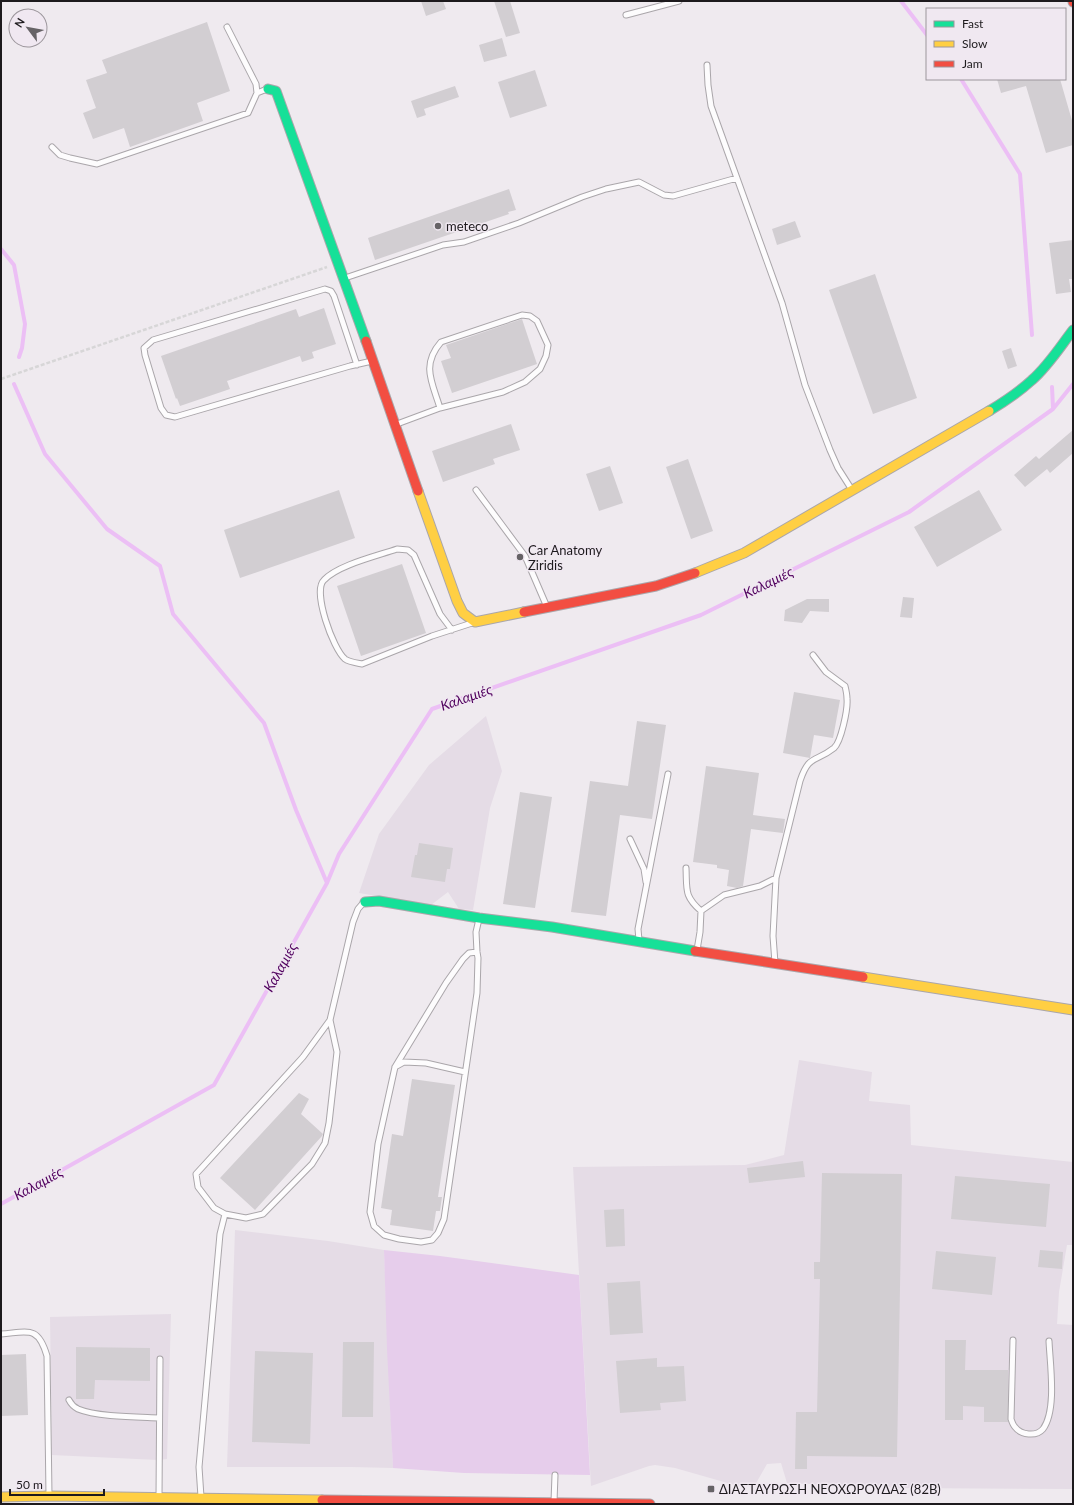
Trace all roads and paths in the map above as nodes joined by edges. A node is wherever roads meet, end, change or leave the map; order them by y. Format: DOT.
graph roads {
  1 [pos="679,1"];
  2 [pos="626,15"];
  3 [pos="227,27"];
  4 [pos="707,65"];
  5 [pos="268,89"];
  6 [pos="257,93"];
  7 [pos="52,147"];
  8 [pos="736,178"];
  9 [pos="338,263"];
  10 [pos="344,278"];
  11 [pos="1073,330"];
  12 [pos="373,360"];
  13 [pos="357,365"];
  14 [pos="1,379"];
  15 [pos="440,408"];
  16 [pos="396,424"];
  17 [pos="476,490"];
  18 [pos="852,490"];
  19 [pos="547,608"];
  20 [pos="475,622"];
  21 [pos="452,630"];
  22 [pos="813,655"];
  23 [pos="668,774"];
  24 [pos="630,839"];
  25 [pos="686,868"];
  26 [pos="776,878"];
  27 [pos="646,887"];
  28 [pos="365,902"];
  29 [pos="701,911"];
  30 [pos="479,918"];
  31 [pos="640,942"];
  32 [pos="697,951"];
  33 [pos="477,952"];
  34 [pos="776,964"];
  35 [pos="1073,1010"];
  36 [pos="330,1020"];
  37 [pos="394,1067"];
  38 [pos="465,1072"];
  39 [pos="225,1214"];
  40 [pos="1,1334"];
  41 [pos="1013,1340"];
  42 [pos="1049,1341"];
  43 [pos="160,1359"];
  44 [pos="69,1400"];
  45 [pos="159,1418"];
  46 [pos="554,1475"];
  47 [pos="49,1496"];
  48 [pos="1,1497"];
  49 [pos="159,1498"];
  50 [pos="201,1499"];
  51 [pos="554,1503"];
  52 [pos="615,1504"];
  53 [pos="650,1504"];
  1 -- 2 [label="lane"];
  3 -- 6 [label="lane"];
  4 -- 8 [label="lane"];
  5 -- 6 [label="lane"];
  5 -- 9 [label="street"];
  6 -- 7 [label="lane"];
  8 -- 10 [label="lane"];
  8 -- 18 [label="lane"];
  9 -- 10 [label="street"];
  9 -- 14 [label="path"];
  10 -- 12 [label="street"];
  11 -- 18 [label="street"];
  12 -- 13 [label="lane"];
  12 -- 16 [label="street"];
  13 -- 13 [label="lane"];
  15 -- 15 [label="lane"];
  15 -- 16 [label="lane"];
  16 -- 20 [label="street"];
  17 -- 19 [label="lane"];
  18 -- 19 [label="street"];
  19 -- 20 [label="street"];
  20 -- 21 [label="lane"];
  21 -- 21 [label="lane"];
  22 -- 26 [label="lane"];
  23 -- 27 [label="lane"];
  24 -- 27 [label="lane"];
  25 -- 29 [label="lane"];
  26 -- 29 [label="lane"];
  26 -- 34 [label="lane"];
  27 -- 31 [label="lane"];
  28 -- 30 [label="street"];
  28 -- 36 [label="lane"];
  29 -- 32 [label="lane"];
  30 -- 31 [label="street"];
  30 -- 33 [label="lane"];
  31 -- 32 [label="street"];
  32 -- 34 [label="street"];
  33 -- 37 [label="lane"];
  33 -- 38 [label="lane"];
  34 -- 35 [label="street"];
  36 -- 39 [label="lane"];
  36 -- 39 [label="lane"];
  37 -- 38 [label="lane"];
  37 -- 38 [label="lane"];
  39 -- 50 [label="lane"];
  40 -- 47 [label="lane"];
  41 -- 42 [label="lane"];
  43 -- 45 [label="lane"];
  44 -- 45 [label="lane"];
  45 -- 49 [label="lane"];
  46 -- 51 [label="lane"];
  47 -- 48 [label="street"];
  47 -- 49 [label="street"];
  49 -- 50 [label="street"];
  50 -- 51 [label="street"];
  51 -- 52 [label="street"];
  52 -- 53 [label="street"];
}
